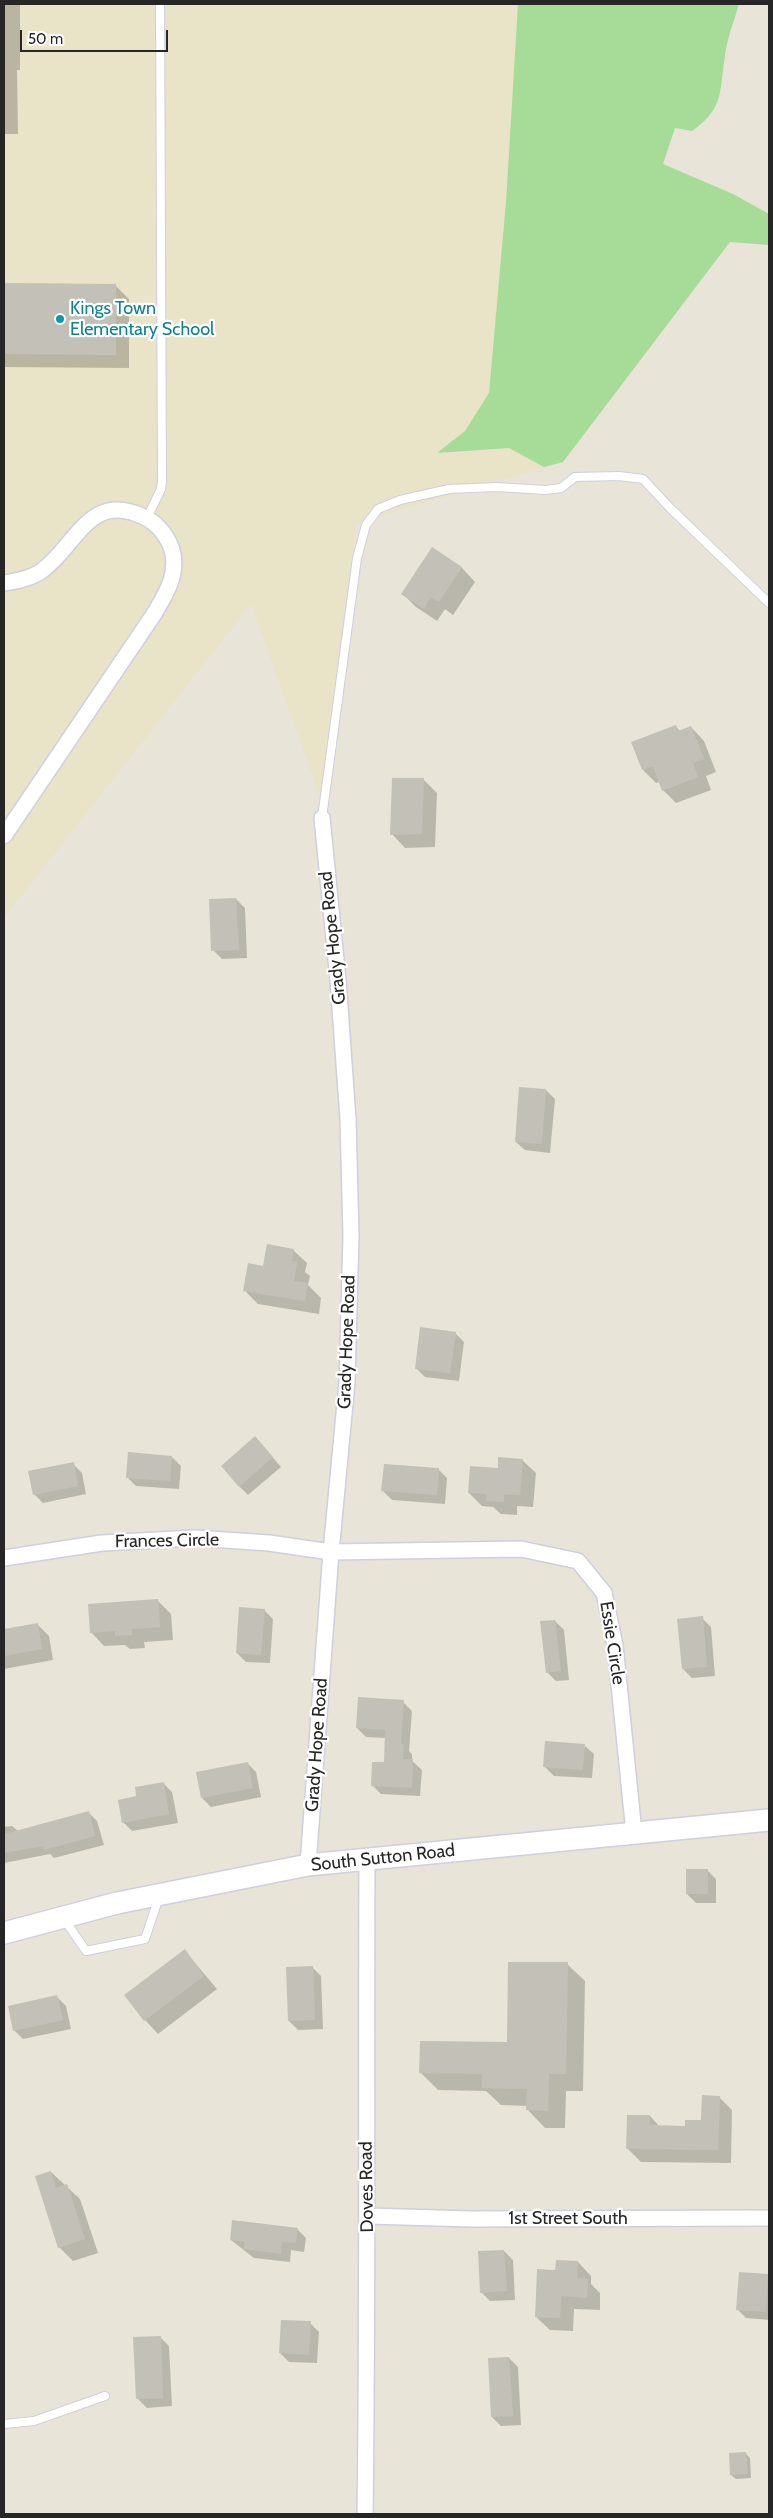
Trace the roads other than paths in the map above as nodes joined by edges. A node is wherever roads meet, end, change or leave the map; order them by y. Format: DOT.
graph roads {
  1 [pos="160,4"];
  2 [pos="146,518"];
  3 [pos="4,583"];
  4 [pos="769,603"];
  5 [pos="322,818"];
  6 [pos="4,836"];
  7 [pos="331,1552"];
  8 [pos="4,1558"];
  9 [pos="769,1820"];
  10 [pos="634,1833"];
  11 [pos="367,1859"];
  12 [pos="308,1865"];
  13 [pos="160,1894"];
  14 [pos="62,1917"];
  15 [pos="4,1933"];
  16 [pos="368,2216"];
  17 [pos="769,2218"];
  18 [pos="105,2396"];
  19 [pos="4,2424"];
  20 [pos="365,2514"];
  1 -- 2 [label="lane"];
  2 -- 3 [label="street"];
  2 -- 6 [label="street"];
  4 -- 5 [label="lane"];
  5 -- 7 [label="street, Grady Hope Road"];
  7 -- 8 [label="street, Frances Circle"];
  7 -- 10 [label="street, Essie Circle"];
  7 -- 12 [label="street, Grady Hope Road"];
  9 -- 10 [label="main road, South Sutton Road"];
  10 -- 11 [label="main road, South Sutton Road"];
  11 -- 12 [label="main road, South Sutton Road"];
  11 -- 16 [label="street, Doves Road"];
  12 -- 13 [label="main road, South Sutton Road"];
  13 -- 14 [label="main road, South Sutton Road"];
  13 -- 14 [label="lane"];
  14 -- 15 [label="main road, South Sutton Road"];
  16 -- 17 [label="street, 1st Street South"];
  16 -- 20 [label="street, Doves Road"];
  18 -- 19 [label="lane"];
}
